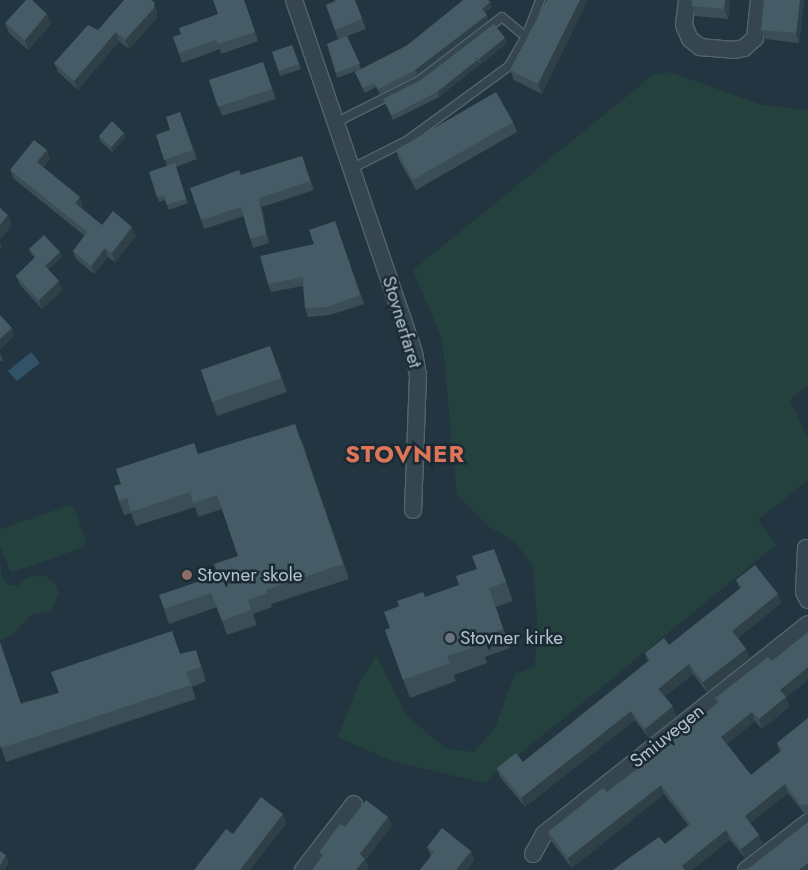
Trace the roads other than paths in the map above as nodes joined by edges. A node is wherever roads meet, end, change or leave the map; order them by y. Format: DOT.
graph roads {
  1 [pos="294,0"];
  2 [pos="540,0"];
  3 [pos="687,0"];
  4 [pos="760,0"];
  5 [pos="526,38"];
  6 [pos="335,123"];
  7 [pos="351,169"];
  8 [pos="413,510"];
  9 [pos="806,548"];
  10 [pos="808,600"];
  11 [pos="808,624"];
  12 [pos="354,804"];
  13 [pos="808,822"];
  14 [pos="533,854"];
  15 [pos="303,870"];
  16 [pos="746,870"];
  1 -- 6 [label="street, Stovnerfaret"];
  2 -- 5 [label="lane"];
  3 -- 4 [label="street"];
  5 -- 6 [label="lane"];
  5 -- 7 [label="lane"];
  6 -- 7 [label="street, Stovnerfaret"];
  7 -- 8 [label="street, Stovnerfaret"];
  9 -- 10 [label="street"];
  11 -- 14 [label="street, Smiuvegen"];
  12 -- 15 [label="street"];
  13 -- 16 [label="street"];
}
